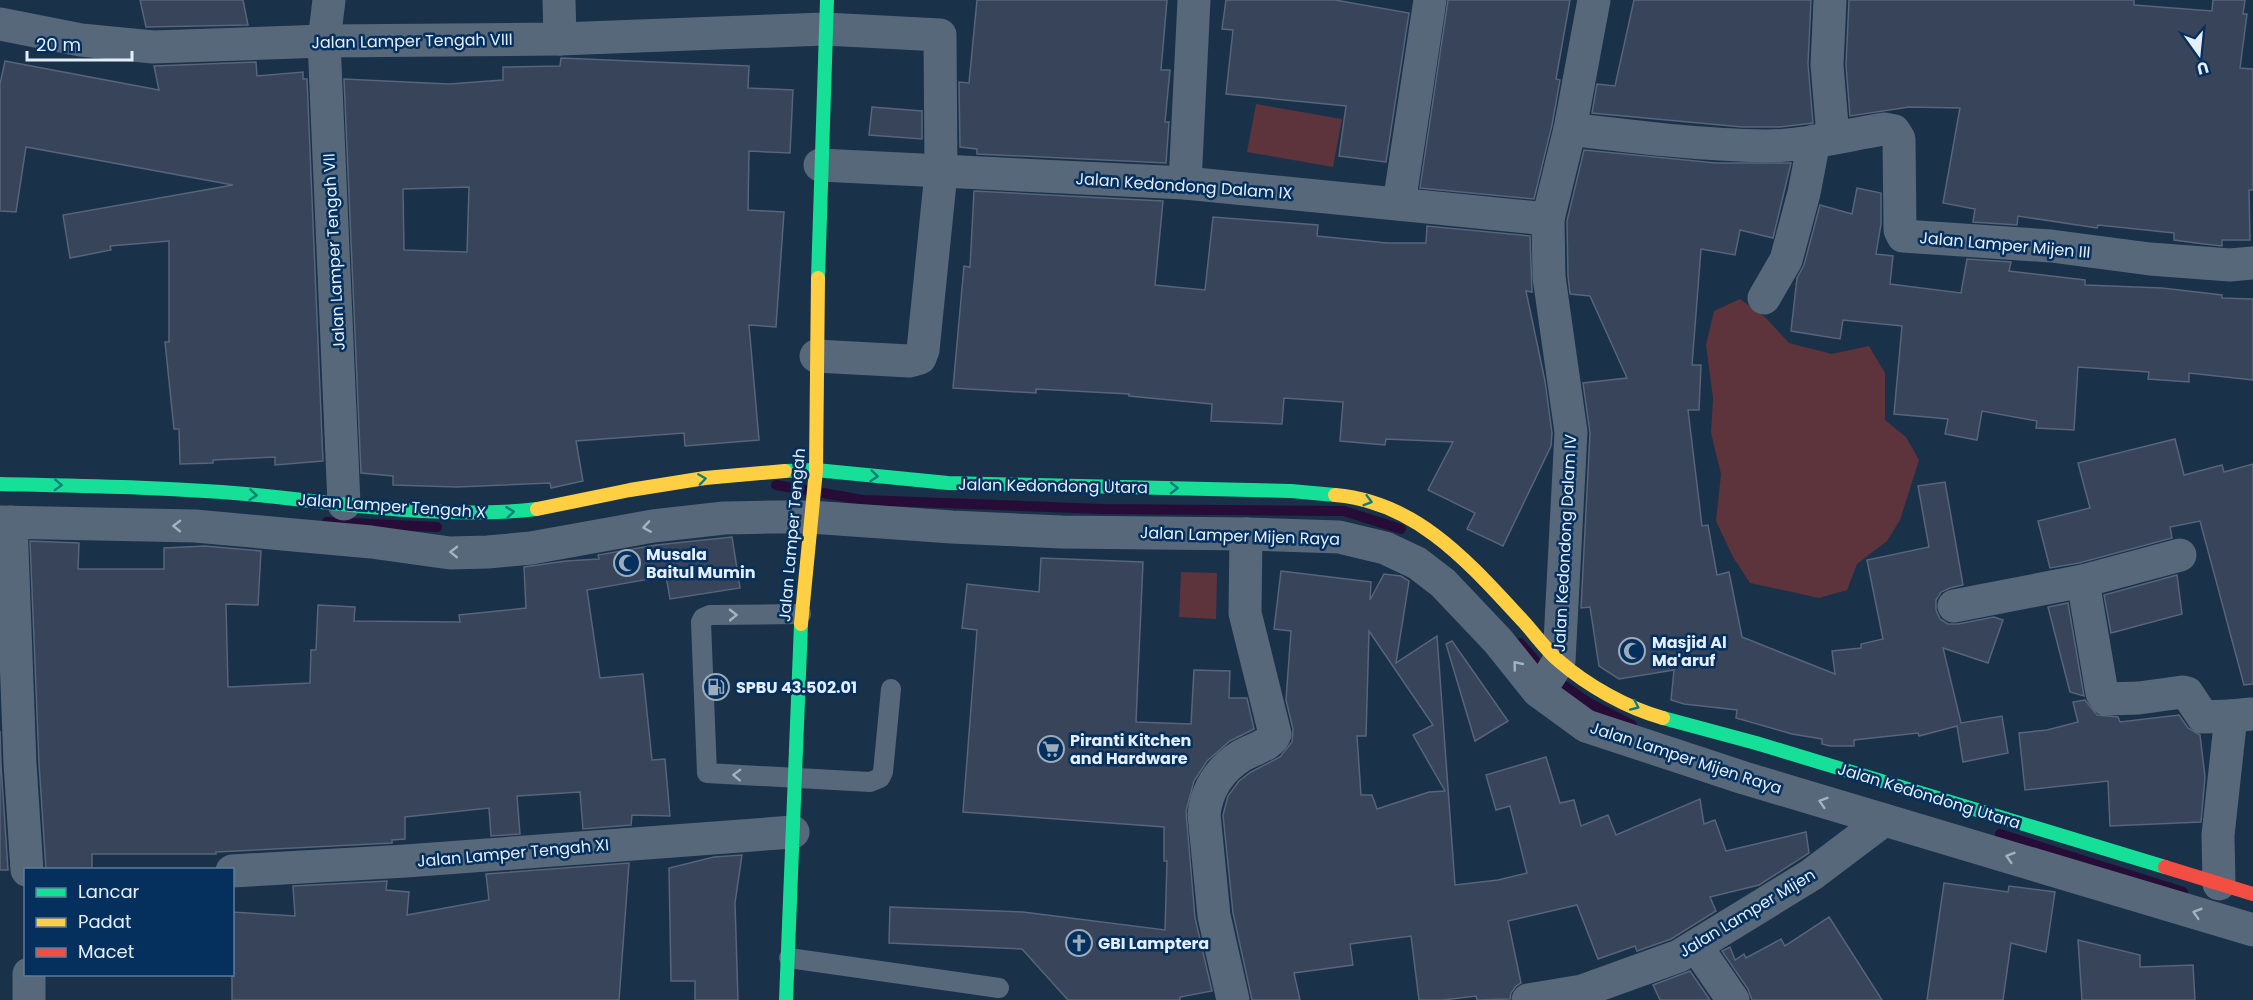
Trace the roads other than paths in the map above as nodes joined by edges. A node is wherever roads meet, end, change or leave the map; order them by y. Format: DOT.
graph roads {
  1 [pos="329,0"];
  2 [pos="559,0"];
  3 [pos="1194,0"];
  4 [pos="1430,0"];
  5 [pos="1594,0"];
  6 [pos="1830,0"];
  7 [pos="826,15"];
  8 [pos="0,24"];
  9 [pos="560,39"];
  10 [pos="324,41"];
  11 [pos="1570,129"];
  12 [pos="1824,139"];
  13 [pos="820,165"];
  14 [pos="941,173"];
  15 [pos="1185,183"];
  16 [pos="1399,204"];
  17 [pos="1548,219"];
  18 [pos="2253,263"];
  19 [pos="1764,298"];
  20 [pos="816,356"];
  21 [pos="816,470"];
  22 [pos="0,484"];
  23 [pos="812,503"];
  24 [pos="344,504"];
  25 [pos="1291,512"];
  26 [pos="6,522"];
  27 [pos="1246,534"];
  28 [pos="2180,555"];
  29 [pos="2083,581"];
  30 [pos="1954,606"];
  31 [pos="801,614"];
  32 [pos="1550,675"];
  33 [pos="891,689"];
  34 [pos="2242,715"];
  35 [pos="1750,760"];
  36 [pos="10,763"];
  37 [pos="795,777"];
  38 [pos="1884,820"];
  39 [pos="793,832"];
  40 [pos="27,868"];
  41 [pos="234,871"];
  42 [pos="2219,884"];
  43 [pos="2253,894"];
  44 [pos="2253,930"];
  45 [pos="1696,946"];
  46 [pos="789,958"];
  47 [pos="29,976"];
  48 [pos="999,988"];
  49 [pos="1583,995"];
  50 [pos="29,1000"];
  51 [pos="786,1000"];
  52 [pos="1233,1000"];
  53 [pos="1528,1000"];
  54 [pos="1733,1000"];
  1 -- 10 [label="street, Jalan Lamper Tengah VII"];
  2 -- 9 [label="street"];
  3 -- 15 [label="street"];
  4 -- 16 [label="street"];
  5 -- 11 [label="street, Jalan Kedondong Dalam IV"];
  6 -- 12 [label="street"];
  7 -- 9 [label="street, Jalan Lamper Tengah VIII"];
  7 -- 13 [label="street, Jalan Lamper Tengah"];
  7 -- 14 [label="street, Jalan Lamper Tengah VIII"];
  8 -- 10 [label="street, Jalan Lamper Tengah VIII"];
  9 -- 10 [label="street, Jalan Lamper Tengah VIII"];
  10 -- 24 [label="street, Jalan Lamper Tengah VII"];
  11 -- 12 [label="street, Jalan Lamper Mijen III"];
  11 -- 17 [label="street, Jalan Kedondong Dalam IV"];
  12 -- 18 [label="street, Jalan Lamper Mijen III"];
  12 -- 19 [label="street"];
  13 -- 14 [label="street, Jalan Kedondong Dalam IX"];
  13 -- 20 [label="street, Jalan Lamper Tengah"];
  14 -- 15 [label="street, Jalan Kedondong Dalam IX"];
  14 -- 20 [label="street"];
  15 -- 16 [label="street, Jalan Kedondong Dalam IX"];
  16 -- 17 [label="street, Jalan Kedondong Dalam IX"];
  17 -- 32 [label="street, Jalan Kedondong Dalam IV"];
  20 -- 21 [label="street, Jalan Lamper Tengah"];
  21 -- 23 [label="street, Jalan Lamper Tengah"];
  24 -- 21 [label="street, Jalan Lamper Tengah X, one-way"];
  21 -- 25 [label="street, Jalan Kedondong Utara, one-way"];
  22 -- 24 [label="street, Jalan Lamper Tengah X, one-way"];
  23 -- 26 [label="street, one-way"];
  23 -- 27 [label="street, Jalan Lamper Mijen Raya"];
  23 -- 31 [label="street, Jalan Lamper Tengah"];
  25 -- 27 [label="street, Jalan Lamper Mijen Raya"];
  32 -- 25 [label="street, Jalan Lamper Mijen Raya, one-way"];
  25 -- 32 [label="street, Jalan Kedondong Utara, one-way"];
  26 -- 36 [label="street"];
  27 -- 52 [label="street"];
  28 -- 29 [label="street"];
  29 -- 30 [label="street"];
  29 -- 34 [label="street"];
  31 -- 37 [label="street, Jalan Lamper Tengah"];
  37 -- 31 [label="lane, one-way"];
  32 -- 35 [label="street, Jalan Lamper Mijen Raya"];
  33 -- 37 [label="lane"];
  34 -- 42 [label="street"];
  38 -- 35 [label="street, Jalan Lamper Mijen Raya, one-way"];
  35 -- 42 [label="street, Jalan Kedondong Utara"];
  36 -- 40 [label="street"];
  37 -- 39 [label="street, Jalan Lamper Tengah"];
  44 -- 38 [label="street, Jalan Lamper Mijen Raya, one-way"];
  38 -- 45 [label="street, Jalan Lamper Mijen"];
  39 -- 41 [label="street, Jalan Lamper Tengah XI"];
  39 -- 46 [label="street, Jalan Lamper Tengah"];
  42 -- 43 [label="street, Jalan Kedondong Utara"];
  45 -- 49 [label="street, Jalan Lamper Mijen"];
  45 -- 54 [label="street"];
  46 -- 48 [label="lane"];
  46 -- 51 [label="street, Jalan Lamper Tengah"];
  47 -- 50 [label="street"];
  49 -- 53 [label="street, Jalan Lamper Mijen"];
}
